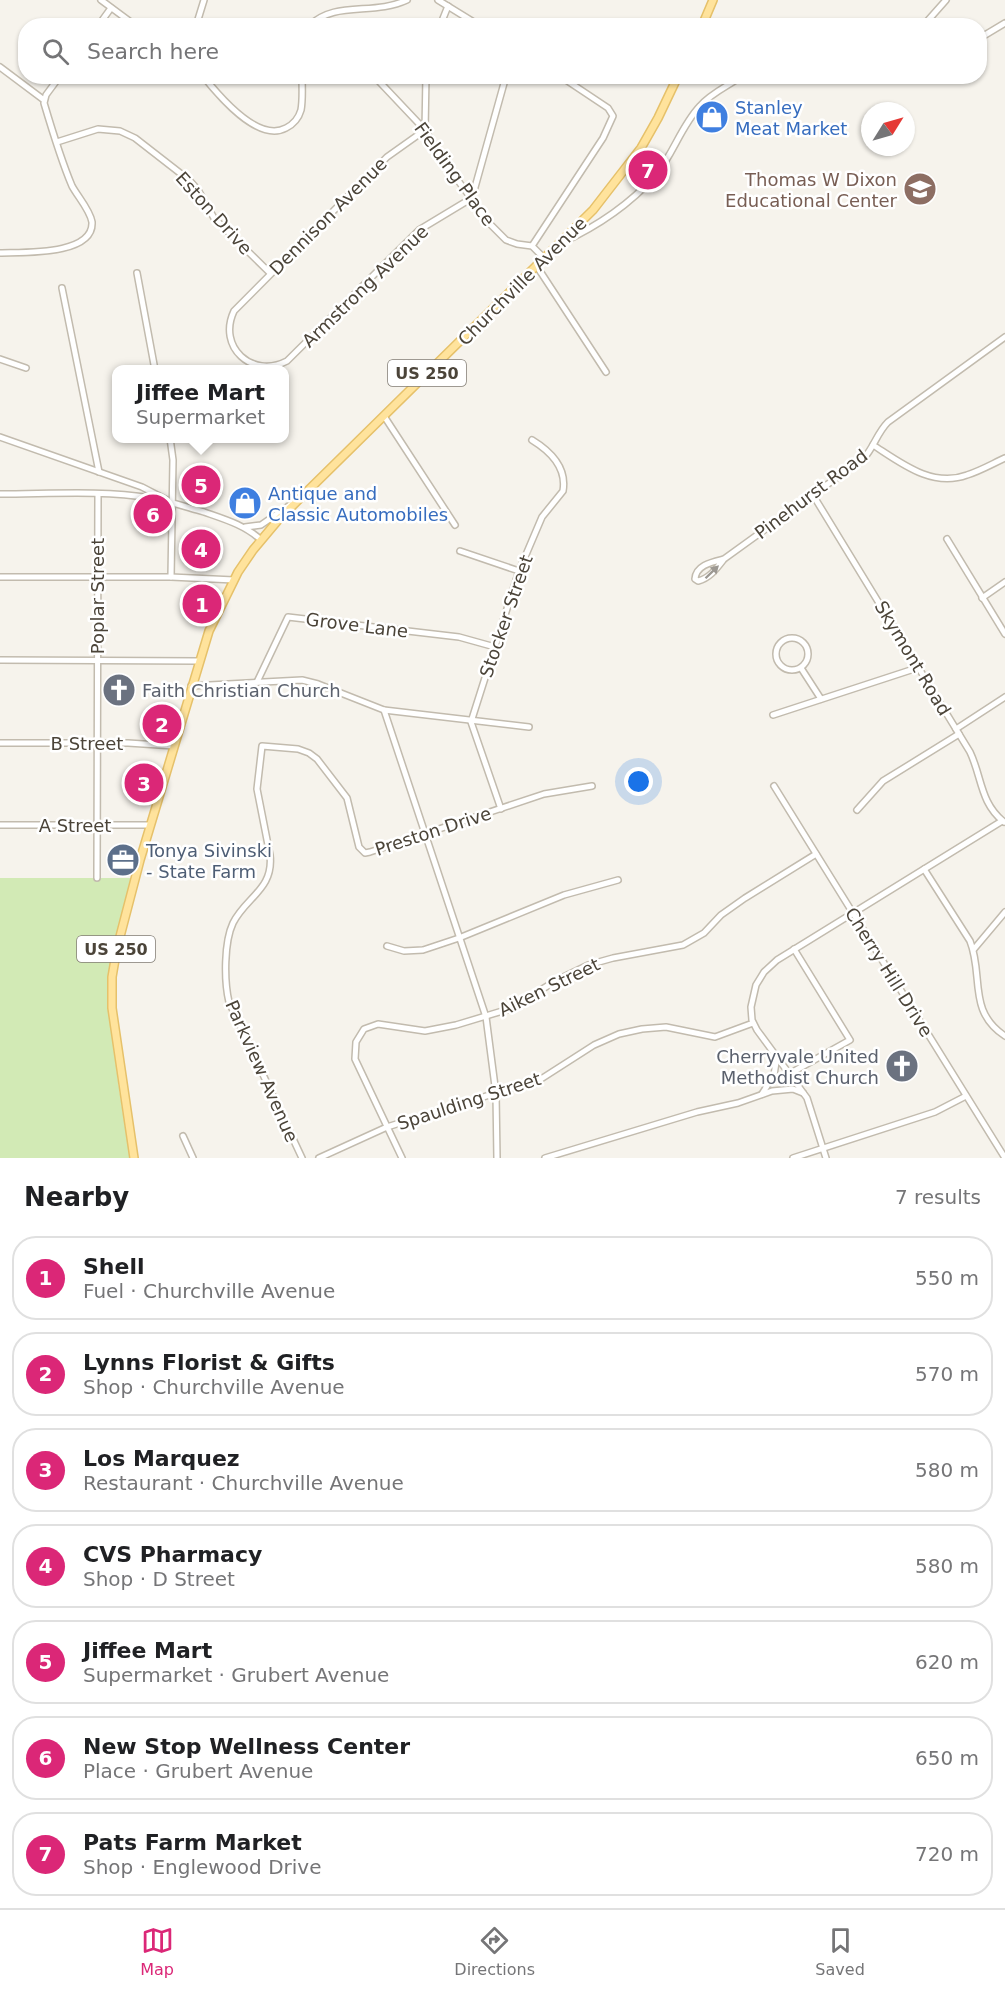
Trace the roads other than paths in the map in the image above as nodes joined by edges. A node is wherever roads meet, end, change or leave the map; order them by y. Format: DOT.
graph roads {
  1 [pos="101,0"];
  2 [pos="204,0"];
  3 [pos="407,0"];
  4 [pos="438,0"];
  5 [pos="713,0"];
  6 [pos="946,0"];
  7 [pos="448,6"];
  8 [pos="111,8"];
  9 [pos="104,18"];
  10 [pos="125,18"];
  11 [pos="198,18"];
  12 [pos="316,18"];
  13 [pos="443,18"];
  14 [pos="467,18"];
  15 [pos="705,18"];
  16 [pos="930,18"];
  17 [pos="1005,23"];
  18 [pos="987,34"];
  19 [pos="0,68"];
  20 [pos="18,81"];
  21 [pos="22,84"];
  22 [pos="54,84"];
  23 [pos="211,84"];
  24 [pos="302,84"];
  25 [pos="382,84"];
  26 [pos="426,84"];
  27 [pos="504,84"];
  28 [pos="572,84"];
  29 [pos="674,84"];
  30 [pos="730,84"];
  31 [pos="44,100"];
  32 [pos="425,130"];
  33 [pos="57,142"];
  34 [pos="472,198"];
  35 [pos="593,210"];
  36 [pos="603,219"];
  37 [pos="557,245"];
  38 [pos="532,246"];
  39 [pos="0,253"];
  40 [pos="543,257"];
  41 [pos="536,265"];
  42 [pos="136,273"];
  43 [pos="270,273"];
  44 [pos="62,288"];
  45 [pos="1005,337"];
  46 [pos="242,357"];
  47 [pos="0,359"];
  48 [pos="154,365"];
  49 [pos="257,365"];
  50 [pos="276,365"];
  51 [pos="26,368"];
  52 [pos="606,372"];
  53 [pos="384,416"];
  54 [pos="0,437"];
  55 [pos="532,440"];
  56 [pos="170,443"];
  57 [pos="873,445"];
  58 [pos="1005,458"];
  59 [pos="99,472"];
  60 [pos="0,494"];
  61 [pos="98,494"];
  62 [pos="813,495"];
  63 [pos="297,501"];
  64 [pos="171,502"];
  65 [pos="455,525"];
  66 [pos="244,527"];
  67 [pos="946,539"];
  68 [pos="261,540"];
  69 [pos="460,551"];
  70 [pos="724,559"];
  71 [pos="519,571"];
  72 [pos="171,576"];
  73 [pos="0,577"];
  74 [pos="96,577"];
  75 [pos="234,580"];
  76 [pos="1005,582"];
  77 [pos="982,598"];
  78 [pos="1005,634"];
  79 [pos="495,647"];
  80 [pos="0,660"];
  81 [pos="97,660"];
  82 [pos="198,661"];
  83 [pos="801,668"];
  84 [pos="920,668"];
  85 [pos="257,682"];
  86 [pos="191,686"];
  87 [pos="1005,697"];
  88 [pos="821,699"];
  89 [pos="384,710"];
  90 [pos="773,716"];
  91 [pos="471,722"];
  92 [pos="529,727"];
  93 [pos="958,732"];
  94 [pos="97,742"];
  95 [pos="0,743"];
  96 [pos="174,746"];
  97 [pos="262,746"];
  98 [pos="591,786"];
  99 [pos="774,786"];
  100 [pos="501,809"];
  101 [pos="856,810"];
  102 [pos="1004,822"];
  103 [pos="0,825"];
  104 [pos="97,825"];
  105 [pos="150,825"];
  106 [pos="424,834"];
  107 [pos="816,854"];
  108 [pos="924,868"];
  109 [pos="97,878"];
  110 [pos="618,880"];
  111 [pos="852,912"];
  112 [pos="1005,912"];
  113 [pos="459,938"];
  114 [pos="387,946"];
  115 [pos="795,949"];
  116 [pos="974,950"];
  117 [pos="486,1017"];
  118 [pos="753,1023"];
  119 [pos="1005,1036"];
  120 [pos="777,1056"];
  121 [pos="789,1074"];
  122 [pos="803,1093"];
  123 [pos="495,1094"];
  124 [pos="762,1094"];
  125 [pos="966,1096"];
  126 [pos="387,1127"];
  127 [pos="183,1136"];
  128 [pos="824,1149"];
  129 [pos="134,1158"];
  130 [pos="194,1158"];
  131 [pos="302,1158"];
  132 [pos="319,1158"];
  133 [pos="402,1158"];
  134 [pos="497,1158"];
  135 [pos="546,1158"];
  136 [pos="793,1158"];
  137 [pos="826,1158"];
  138 [pos="1005,1158"];
  1 -- 8 [label="street"];
  2 -- 11 [label="street"];
  3 -- 12 [label="street"];
  4 -- 7 [label="street"];
  5 -- 15 [label="main road"];
  6 -- 16 [label="street"];
  7 -- 13 [label="street"];
  7 -- 14 [label="street"];
  8 -- 9 [label="street"];
  8 -- 10 [label="street"];
  17 -- 18 [label="street"];
  19 -- 20 [label="street"];
  21 -- 31 [label="street"];
  22 -- 31 [label="street"];
  23 -- 24 [label="street"];
  25 -- 32 [label="street, Fielding Place"];
  26 -- 32 [label="street"];
  27 -- 34 [label="street"];
  28 -- 38 [label="street"];
  29 -- 35 [label="main road, Churchville Avenue / US 250"];
  30 -- 36 [label="street"];
  31 -- 33 [label="street"];
  32 -- 34 [label="street, Fielding Place"];
  32 -- 43 [label="street, Dennison Avenue"];
  33 -- 39 [label="street"];
  33 -- 43 [label="street, Eston Drive"];
  34 -- 38 [label="street, Fielding Place"];
  34 -- 50 [label="street, Armstrong Avenue"];
  35 -- 36 [label="street"];
  35 -- 37 [label="main road, Churchville Avenue / US 250"];
  36 -- 37 [label="street"];
  37 -- 40 [label="main road, Churchville Avenue / US 250"];
  38 -- 40 [label="street, Fielding Place"];
  40 -- 41 [label="main road, Churchville Avenue / US 250"];
  41 -- 52 [label="street"];
  41 -- 53 [label="main road, Churchville Avenue / US 250"];
  42 -- 48 [label="street"];
  43 -- 46 [label="street, Dennison Avenue"];
  44 -- 59 [label="street"];
  45 -- 57 [label="street, Pinehurst Road"];
  46 -- 49 [label="street, Armstrong Avenue"];
  47 -- 51 [label="street"];
  53 -- 63 [label="main road, Churchville Avenue / US 250"];
  53 -- 65 [label="street"];
  54 -- 59 [label="street"];
  55 -- 71 [label="street, Stocker Street"];
  56 -- 64 [label="street"];
  57 -- 58 [label="street"];
  57 -- 62 [label="street, Pinehurst Road"];
  59 -- 64 [label="street"];
  60 -- 61 [label="street"];
  61 -- 64 [label="street"];
  61 -- 74 [label="street, Poplar Street"];
  62 -- 70 [label="street, Pinehurst Road"];
  62 -- 84 [label="street, Skymont Road"];
  63 -- 66 [label="street"];
  63 -- 68 [label="main road, Churchville Avenue / US 250"];
  64 -- 66 [label="street"];
  64 -- 72 [label="street"];
  66 -- 68 [label="street"];
  67 -- 77 [label="street"];
  68 -- 75 [label="main road, Churchville Avenue / US 250"];
  69 -- 71 [label="street"];
  70 -- 70 [label="street, Pinehurst Road, one-way"];
  71 -- 79 [label="street, Stocker Street"];
  72 -- 74 [label="street"];
  72 -- 75 [label="street"];
  73 -- 74 [label="street"];
  74 -- 81 [label="street, Poplar Street"];
  75 -- 82 [label="main road, Churchville Avenue / US 250"];
  76 -- 77 [label="street"];
  77 -- 78 [label="street"];
  79 -- 85 [label="street, Grove Lane"];
  79 -- 91 [label="street, Stocker Street"];
  80 -- 81 [label="street"];
  81 -- 82 [label="street"];
  81 -- 94 [label="street, Poplar Street"];
  82 -- 86 [label="main road, Churchville Avenue / US 250"];
  83 -- 83 [label="street"];
  83 -- 88 [label="street"];
  84 -- 88 [label="street"];
  84 -- 93 [label="street, Skymont Road"];
  85 -- 86 [label="street"];
  85 -- 89 [label="street"];
  86 -- 96 [label="main road, Churchville Avenue / US 250"];
  87 -- 93 [label="street"];
  88 -- 90 [label="street"];
  89 -- 91 [label="street"];
  89 -- 106 [label="street"];
  91 -- 92 [label="street"];
  91 -- 100 [label="street"];
  93 -- 101 [label="street"];
  93 -- 102 [label="street, Skymont Road"];
  94 -- 95 [label="street, B Street"];
  94 -- 96 [label="street, B Street"];
  94 -- 104 [label="street, Poplar Street"];
  96 -- 105 [label="main road, Churchville Avenue / US 250"];
  97 -- 106 [label="street, Preston Drive"];
  97 -- 131 [label="street, Parkview Avenue"];
  98 -- 100 [label="street, Preston Drive"];
  99 -- 107 [label="street, Cherry Hill Drive"];
  100 -- 106 [label="street, Preston Drive"];
  102 -- 108 [label="street"];
  103 -- 104 [label="street, A Street"];
  104 -- 105 [label="street, A Street"];
  104 -- 109 [label="street, Poplar Street"];
  105 -- 129 [label="main road, Churchville Avenue / US 250"];
  106 -- 113 [label="street"];
  107 -- 111 [label="street, Cherry Hill Drive"];
  107 -- 117 [label="street, Aiken Street"];
  108 -- 111 [label="street"];
  108 -- 116 [label="street"];
  110 -- 113 [label="street"];
  111 -- 115 [label="street"];
  111 -- 125 [label="street, Cherry Hill Drive"];
  112 -- 116 [label="street"];
  113 -- 114 [label="street"];
  113 -- 117 [label="street"];
  115 -- 118 [label="street"];
  115 -- 121 [label="street"];
  116 -- 119 [label="street"];
  117 -- 123 [label="street"];
  117 -- 126 [label="street, Aiken Street"];
  118 -- 120 [label="street"];
  118 -- 123 [label="street, Spaulding Street"];
  120 -- 121 [label="street"];
  120 -- 124 [label="street"];
  121 -- 122 [label="street"];
  122 -- 124 [label="street"];
  122 -- 128 [label="street"];
  123 -- 126 [label="street, Spaulding Street"];
  123 -- 134 [label="street"];
  124 -- 135 [label="street"];
  125 -- 128 [label="street"];
  125 -- 138 [label="street, Cherry Hill Drive"];
  126 -- 132 [label="street, Spaulding Street"];
  126 -- 133 [label="street"];
  127 -- 130 [label="street"];
  128 -- 136 [label="street"];
  128 -- 137 [label="street"];
}
